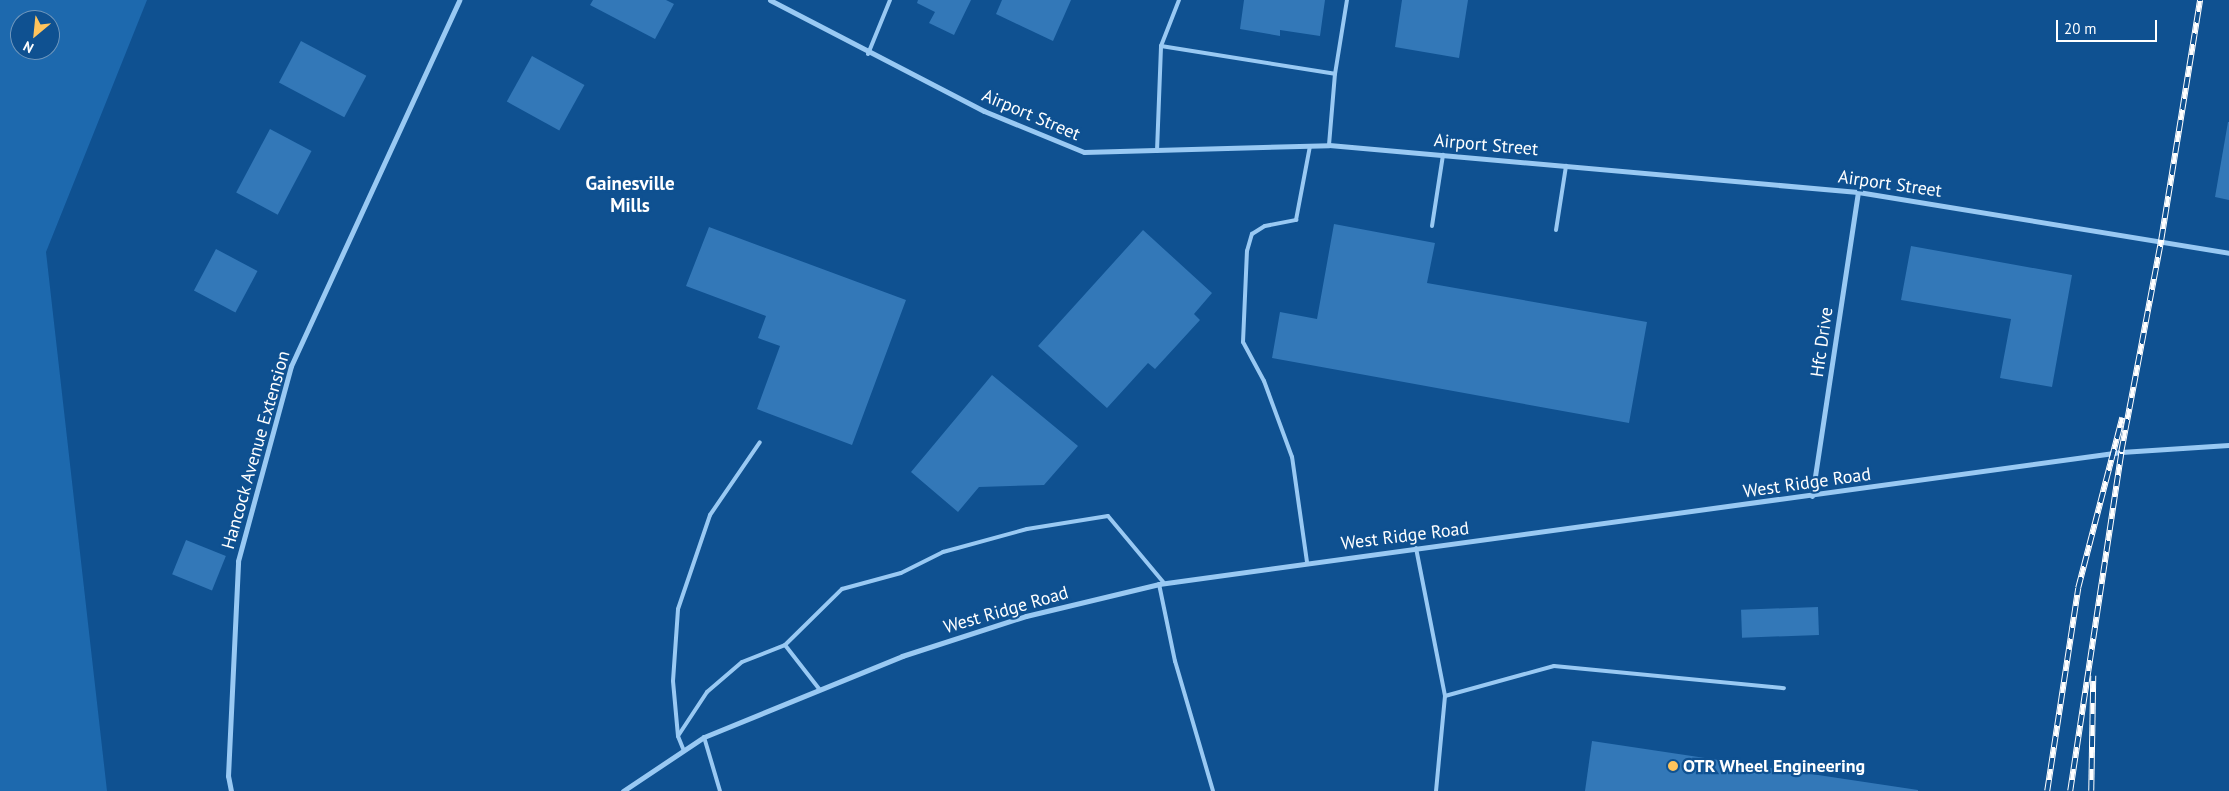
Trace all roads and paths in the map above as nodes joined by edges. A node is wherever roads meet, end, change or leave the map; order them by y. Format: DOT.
graph roads {
  1 [pos="459,0"];
  2 [pos="770,0"];
  3 [pos="890,0"];
  4 [pos="1179,0"];
  5 [pos="1347,0"];
  6 [pos="1161,46"];
  7 [pos="868,54"];
  8 [pos="1335,74"];
  9 [pos="1330,145"];
  10 [pos="1310,146"];
  11 [pos="1157,151"];
  12 [pos="1443,156"];
  13 [pos="1566,166"];
  14 [pos="1858,192"];
  15 [pos="1432,226"];
  16 [pos="1556,230"];
  17 [pos="2229,252"];
  18 [pos="760,442"];
  19 [pos="2229,444"];
  20 [pos="1812,496"];
  21 [pos="1416,548"];
  22 [pos="1307,562"];
  23 [pos="1161,583"];
  24 [pos="785,645"];
  25 [pos="1784,688"];
  26 [pos="820,690"];
  27 [pos="1445,696"];
  28 [pos="678,736"];
  29 [pos="704,737"];
  30 [pos="684,751"];
  31 [pos="231,791"];
  32 [pos="623,791"];
  33 [pos="720,791"];
  34 [pos="1213,791"];
  35 [pos="1436,791"];
  1 -- 31 [label="street, Hancock Avenue Extension"];
  2 -- 7 [label="street, Airport Street"];
  3 -- 7 [label="lane"];
  4 -- 6 [label="lane"];
  5 -- 8 [label="lane"];
  6 -- 8 [label="lane"];
  6 -- 11 [label="lane"];
  7 -- 11 [label="street, Airport Street"];
  8 -- 9 [label="lane"];
  9 -- 10 [label="street, Airport Street"];
  9 -- 12 [label="street, Airport Street"];
  10 -- 11 [label="street, Airport Street"];
  10 -- 22 [label="lane"];
  12 -- 13 [label="street, Airport Street"];
  12 -- 15 [label="lane"];
  13 -- 14 [label="street, Airport Street"];
  13 -- 16 [label="lane"];
  14 -- 17 [label="street, Airport Street"];
  14 -- 20 [label="street, Hfc Drive"];
  18 -- 28 [label="lane"];
  19 -- 20 [label="street, West Ridge Road"];
  20 -- 21 [label="street, West Ridge Road"];
  21 -- 22 [label="street, West Ridge Road"];
  21 -- 27 [label="lane"];
  22 -- 23 [label="street, West Ridge Road"];
  23 -- 24 [label="lane"];
  23 -- 26 [label="street, West Ridge Road"];
  23 -- 34 [label="lane"];
  24 -- 26 [label="lane"];
  24 -- 28 [label="lane"];
  25 -- 27 [label="lane"];
  26 -- 29 [label="street, West Ridge Road"];
  27 -- 35 [label="lane"];
  28 -- 30 [label="lane"];
  29 -- 30 [label="street, West Ridge Road"];
  29 -- 33 [label="lane"];
  30 -- 32 [label="street, West Ridge Road"];
}
